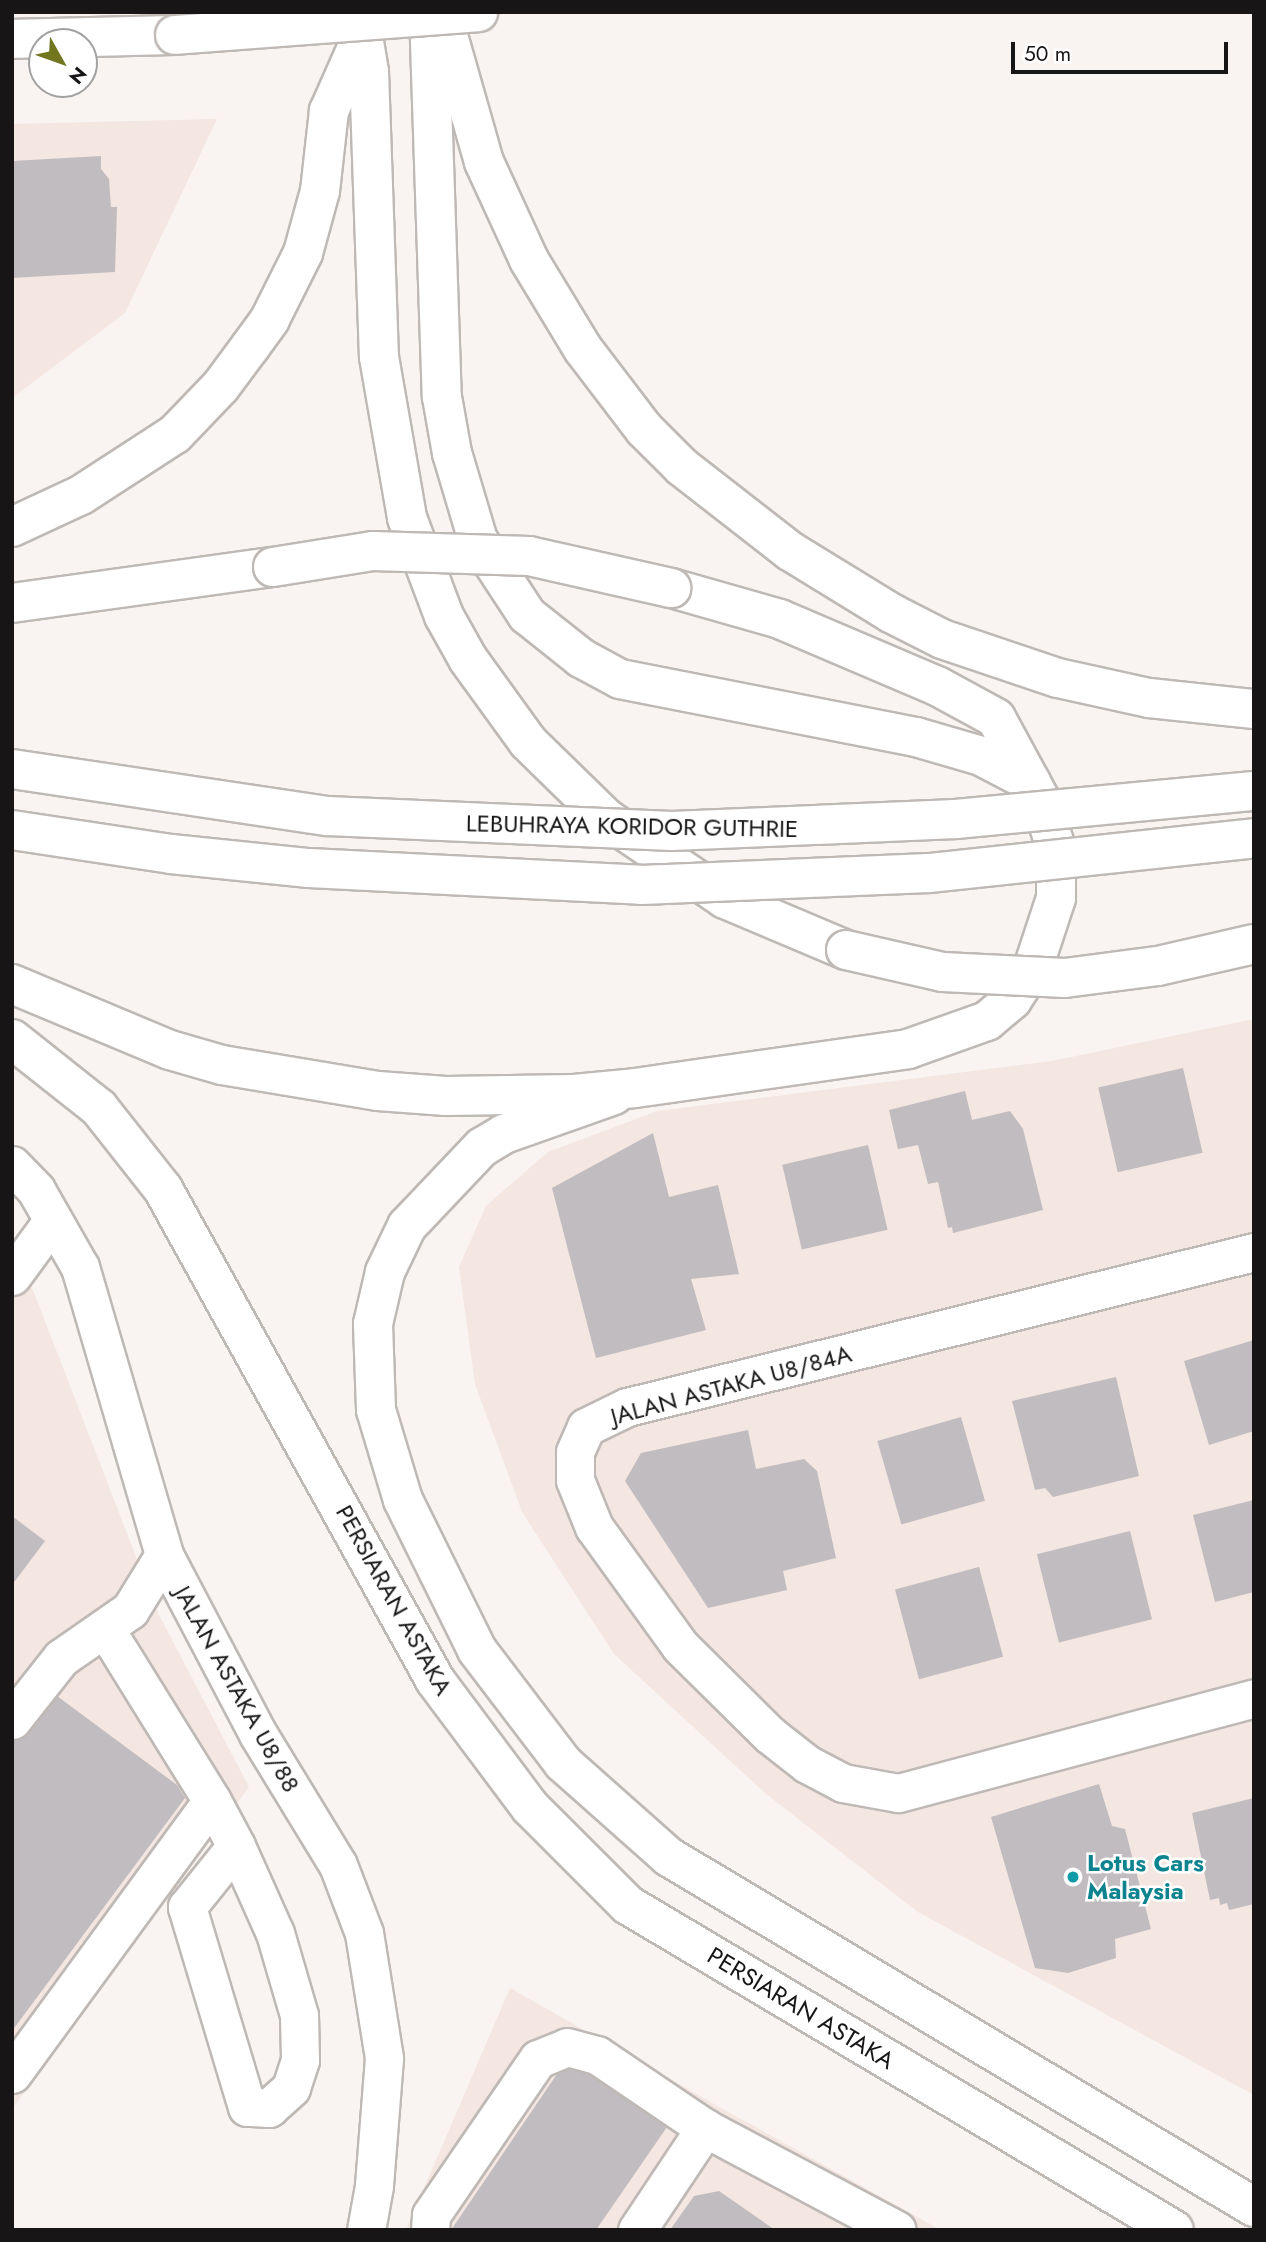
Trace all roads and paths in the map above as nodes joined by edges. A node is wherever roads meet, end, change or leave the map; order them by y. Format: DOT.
graph roads {
  1 [pos="429,12"];
  2 [pos="435,12"];
  3 [pos="478,12"];
  4 [pos="361,22"];
  5 [pos="12,39"];
  6 [pos="12,527"];
  7 [pos="12,603"];
  8 [pos="1254,709"];
  9 [pos="12,769"];
  10 [pos="1031,782"];
  11 [pos="1254,791"];
  12 [pos="12,830"];
  13 [pos="1254,838"];
  14 [pos="1254,944"];
  15 [pos="12,984"];
  16 [pos="12,1039"];
  17 [pos="635,1088"];
  18 [pos="12,1166"];
  19 [pos="53,1220"];
  20 [pos="1254,1252"];
  21 [pos="12,1276"];
  22 [pos="164,1555"];
  23 [pos="106,1630"];
  24 [pos="1254,1698"];
  25 [pos="12,1720"];
  26 [pos="212,1801"];
  27 [pos="236,1846"];
  28 [pos="12,2074"];
  29 [pos="705,2128"];
  30 [pos="1251,2203"];
  31 [pos="366,2230"];
  32 [pos="430,2230"];
  33 [pos="637,2230"];
  34 [pos="897,2230"];
  35 [pos="1174,2230"];
  1 -- 10 [label="main road"];
  2 -- 8 [label="main road"];
  3 -- 5 [label="main road, bridge"];
  4 -- 6 [label="main road"];
  4 -- 14 [label="main road, bridge"];
  7 -- 10 [label="main road, bridge"];
  9 -- 11 [label="main road, LEBUHRAYA KORIDOR GUTHRIE, bridge"];
  10 -- 17 [label="main road"];
  12 -- 13 [label="main road, bridge"];
  15 -- 17 [label="main road"];
  16 -- 35 [label="main road, PERSIARAN ASTAKA"];
  17 -- 30 [label="main road, PERSIARAN ASTAKA"];
  18 -- 19 [label="street, JALAN ASTAKA U8/88"];
  19 -- 21 [label="street"];
  19 -- 22 [label="street, JALAN ASTAKA U8/88"];
  20 -- 24 [label="street, JALAN ASTAKA U8/84A"];
  22 -- 23 [label="street"];
  22 -- 31 [label="street, JALAN ASTAKA U8/88"];
  23 -- 25 [label="street"];
  23 -- 26 [label="street"];
  26 -- 27 [label="street"];
  26 -- 28 [label="street"];
  27 -- 27 [label="street"];
  29 -- 32 [label="street"];
  29 -- 33 [label="street"];
  29 -- 34 [label="street"];
}
